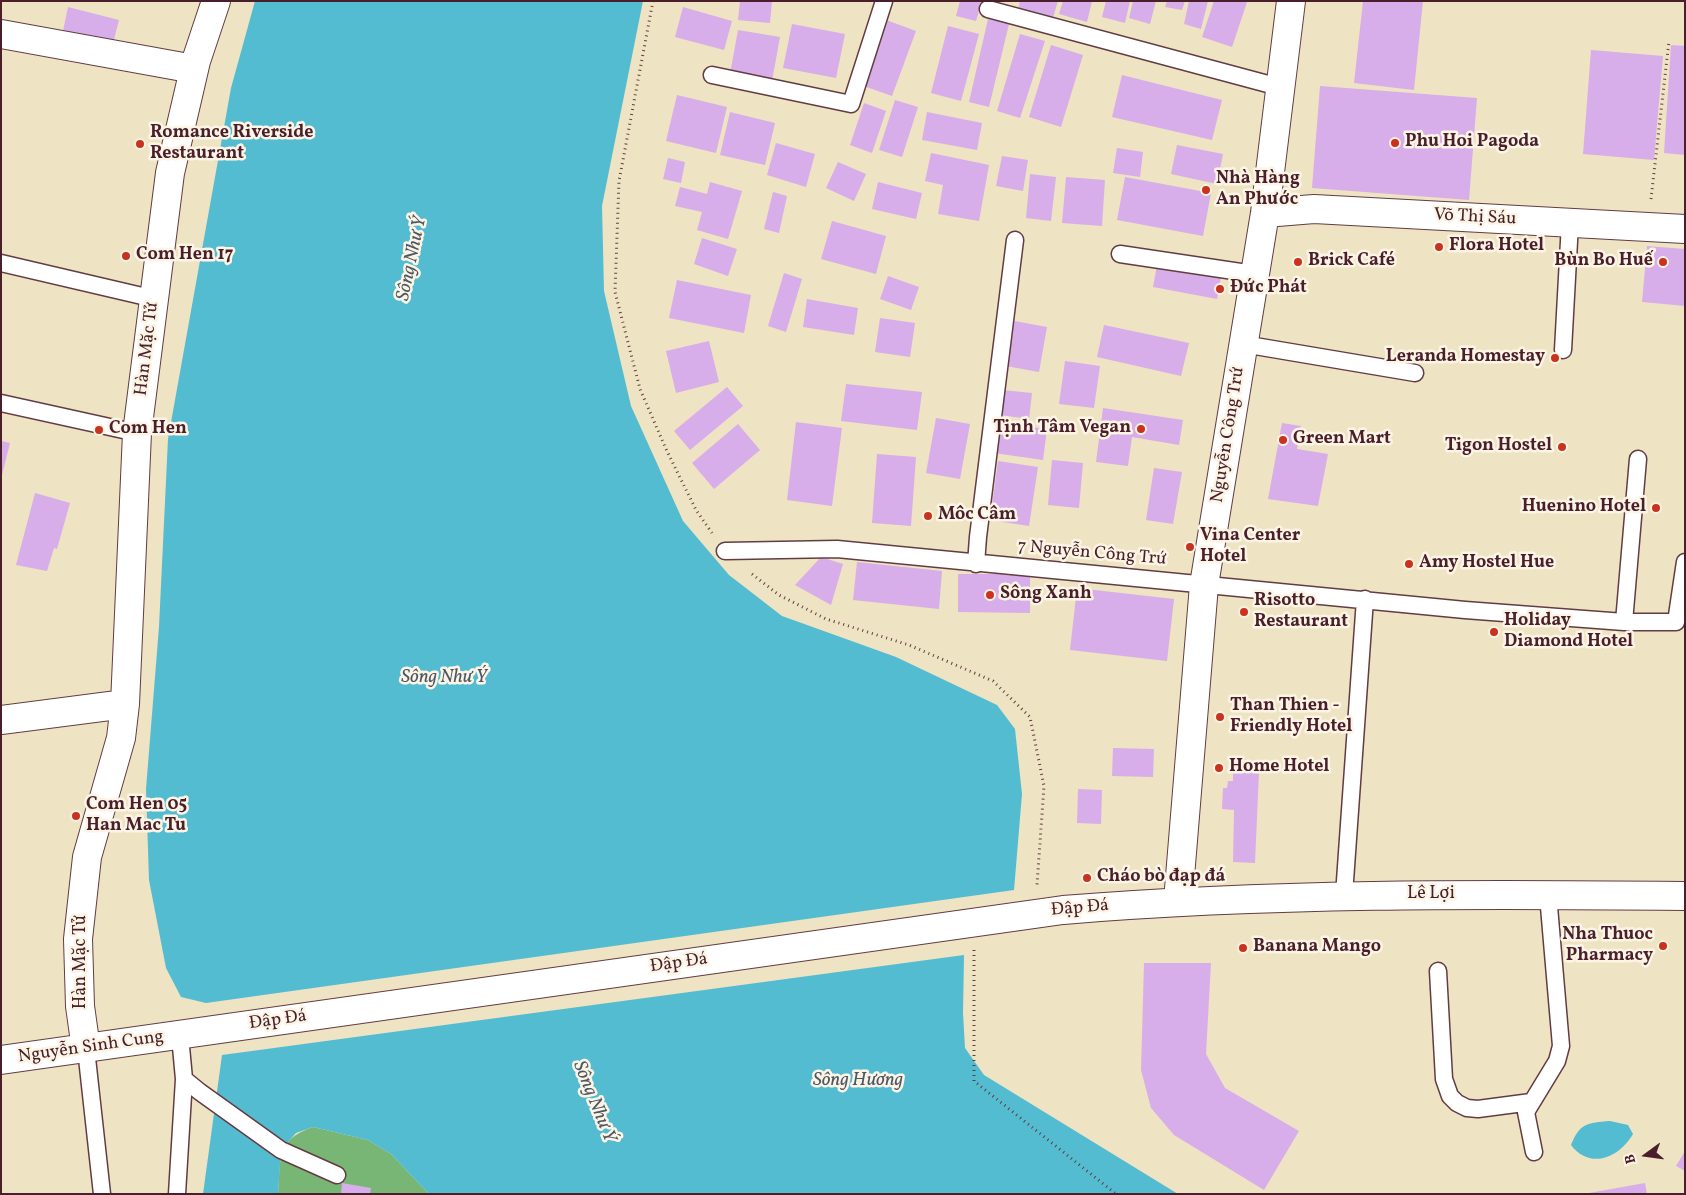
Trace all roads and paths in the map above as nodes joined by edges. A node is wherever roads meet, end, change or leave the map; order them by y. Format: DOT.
graph roads {
  1 [pos="216,1"];
  2 [pos="653,1"];
  3 [pos="884,1"];
  4 [pos="1292,1"];
  5 [pos="988,9"];
  6 [pos="1,34"];
  7 [pos="1669,41"];
  8 [pos="194,68"];
  9 [pos="712,75"];
  10 [pos="1279,87"];
  11 [pos="1265,213"];
  12 [pos="1570,223"];
  13 [pos="1648,227"];
  14 [pos="1685,229"];
  15 [pos="1015,240"];
  16 [pos="1120,254"];
  17 [pos="1,263"];
  18 [pos="1254,274"];
  19 [pos="154,299"];
  20 [pos="1243,344"];
  21 [pos="1563,350"];
  22 [pos="1415,373"];
  23 [pos="1,403"];
  24 [pos="137,433"];
  25 [pos="1638,459"];
  26 [pos="725,551"];
  27 [pos="1685,562"];
  28 [pos="976,564"];
  29 [pos="1204,585"];
  30 [pos="1365,599"];
  31 [pos="1624,622"];
  32 [pos="125,704"];
  33 [pos="1,720"];
  34 [pos="1344,895"];
  35 [pos="1548,895"];
  36 [pos="1685,896"];
  37 [pos="1178,900"];
  38 [pos="1035,913"];
  39 [pos="974,922"];
  40 [pos="1438,971"];
  41 [pos="180,1036"];
  42 [pos="86,1048"];
  43 [pos="1,1060"];
  44 [pos="184,1079"];
  45 [pos="1531,1102"];
  46 [pos="1534,1152"];
  47 [pos="337,1175"];
  48 [pos="102,1194"];
  49 [pos="177,1194"];
  50 [pos="1116,1194"];
  1 -- 8 [label="street, Hàn Mặc Tử"];
  2 -- 26 [label="path"];
  3 -- 9 [label="lane"];
  4 -- 10 [label="street, Nguyễn Công Trứ"];
  5 -- 10 [label="lane"];
  6 -- 8 [label="street"];
  7 -- 13 [label="path"];
  8 -- 19 [label="street, Hàn Mặc Tử"];
  10 -- 11 [label="street, Nguyễn Công Trứ"];
  11 -- 12 [label="street, Võ Thị Sáu"];
  11 -- 18 [label="street, Nguyễn Công Trứ"];
  12 -- 13 [label="street, Võ Thị Sáu"];
  12 -- 21 [label="lane"];
  13 -- 14 [label="street, Võ Thị Sáu"];
  15 -- 28 [label="lane"];
  16 -- 18 [label="lane"];
  17 -- 19 [label="lane"];
  18 -- 20 [label="street, Nguyễn Công Trứ"];
  19 -- 24 [label="street, Hàn Mặc Tử"];
  20 -- 22 [label="lane"];
  20 -- 29 [label="street, Nguyễn Công Trứ"];
  23 -- 24 [label="lane"];
  24 -- 32 [label="street, Hàn Mặc Tử"];
  25 -- 31 [label="lane"];
  26 -- 28 [label="lane, 7 Nguyễn Công Trứ"];
  26 -- 38 [label="path"];
  27 -- 31 [label="lane, 7 Nguyễn Công Trứ"];
  28 -- 29 [label="lane, 7 Nguyễn Công Trứ"];
  29 -- 30 [label="lane, 7 Nguyễn Công Trứ"];
  29 -- 37 [label="street, Nguyễn Công Trứ"];
  30 -- 31 [label="lane, 7 Nguyễn Công Trứ"];
  30 -- 34 [label="lane"];
  32 -- 33 [label="street"];
  32 -- 42 [label="street, Hàn Mặc Tử"];
  34 -- 35 [label="street, Lê Lợi"];
  34 -- 37 [label="street, Lê Lợi"];
  35 -- 36 [label="street, Lê Lợi"];
  35 -- 45 [label="lane"];
  37 -- 38 [label="street, Đập Đá"];
  38 -- 39 [label="street, Đập Đá"];
  39 -- 41 [label="street, Đập Đá"];
  39 -- 50 [label="path"];
  40 -- 45 [label="lane"];
  41 -- 42 [label="street, Nguyễn Sinh Cung"];
  41 -- 44 [label="lane"];
  42 -- 43 [label="street, Nguyễn Sinh Cung"];
  42 -- 48 [label="lane, Hàn Mặc Tử"];
  44 -- 47 [label="lane"];
  44 -- 49 [label="lane"];
  45 -- 46 [label="lane"];
}
